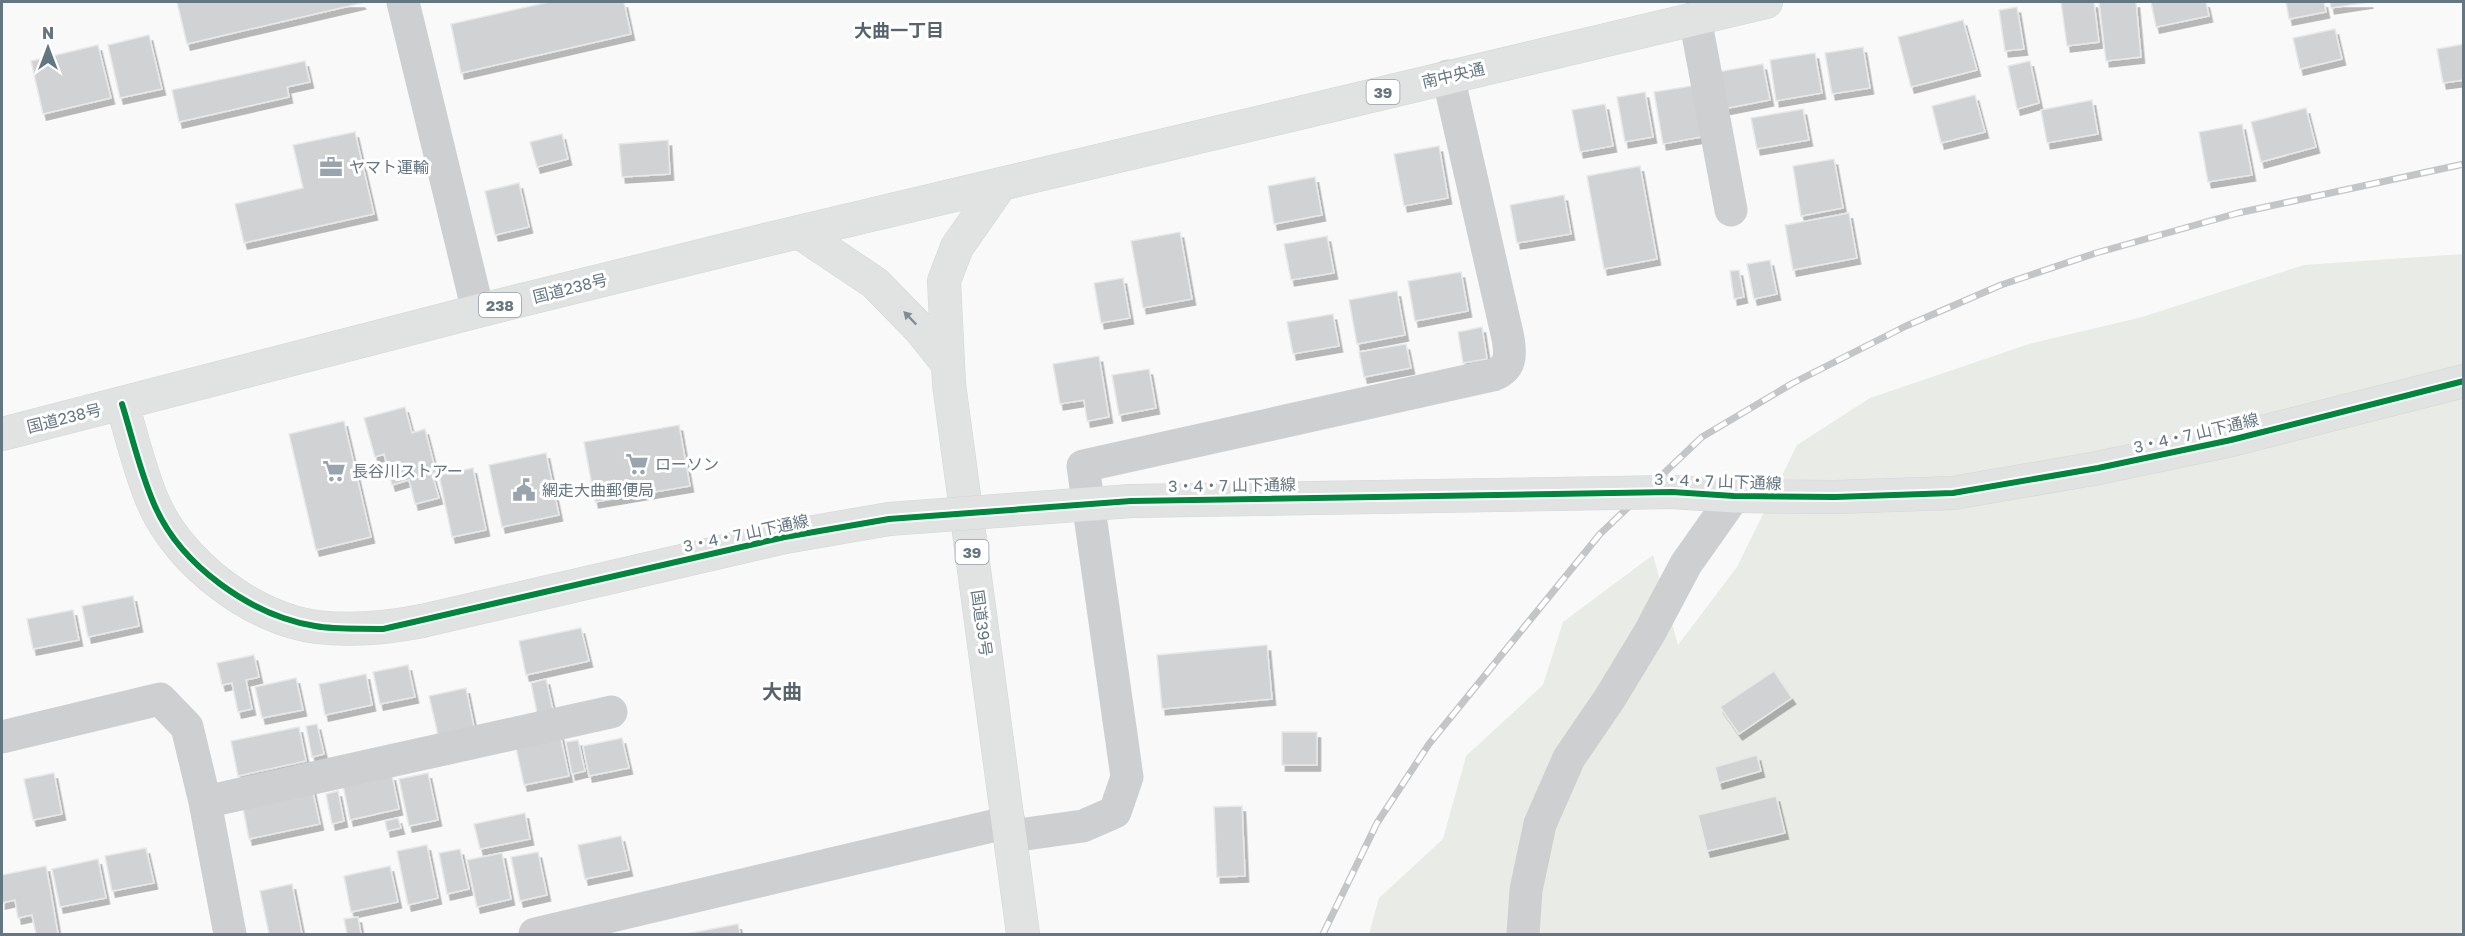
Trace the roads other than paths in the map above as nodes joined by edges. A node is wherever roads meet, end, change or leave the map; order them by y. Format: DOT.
graph roads {
  1 [pos="403,2"];
  2 [pos="1766,2"];
  3 [pos="1695,18"];
  4 [pos="1448,76"];
  5 [pos="1000,184"];
  6 [pos="1731,210"];
  7 [pos="799,232"];
  8 [pos="478,311"];
  9 [pos="947,363"];
  10 [pos="2463,381"];
  11 [pos="122,404"];
  12 [pos="2,434"];
  13 [pos="1734,496"];
  14 [pos="611,712"];
  15 [pos="2,737"];
  16 [pos="205,802"];
  17 [pos="1010,829"];
  18 [pos="634,924"];
  19 [pos="230,934"];
  20 [pos="535,934"];
  21 [pos="1023,934"];
  22 [pos="1523,934"];
  1 -- 8 [label="street"];
  2 -- 3 [label="main road, 南中央通 / 39"];
  3 -- 4 [label="main road, 南中央通 / 39"];
  3 -- 6 [label="street"];
  4 -- 5 [label="main road, 南中央通 / 39"];
  4 -- 17 [label="street"];
  5 -- 7 [label="main road, 国道238号 / 238"];
  5 -- 9 [label="main road, 国道39号 / 39"];
  7 -- 8 [label="main road, 国道238号 / 238"];
  9 -- 7 [label="main road, one-way"];
  8 -- 11 [label="main road, 国道238号 / 238"];
  9 -- 17 [label="main road, 国道39号 / 39"];
  10 -- 13 [label="main road, 3・4・7 山下通線"];
  11 -- 12 [label="main road, 国道238号 / 238"];
  11 -- 13 [label="main road, 3・4・7 山下通線, bridge"];
  13 -- 22 [label="street"];
  14 -- 16 [label="street"];
  15 -- 16 [label="street"];
  16 -- 19 [label="street"];
  17 -- 18 [label="street"];
  17 -- 21 [label="main road, 国道39号 / 39"];
  18 -- 20 [label="street"];
}
